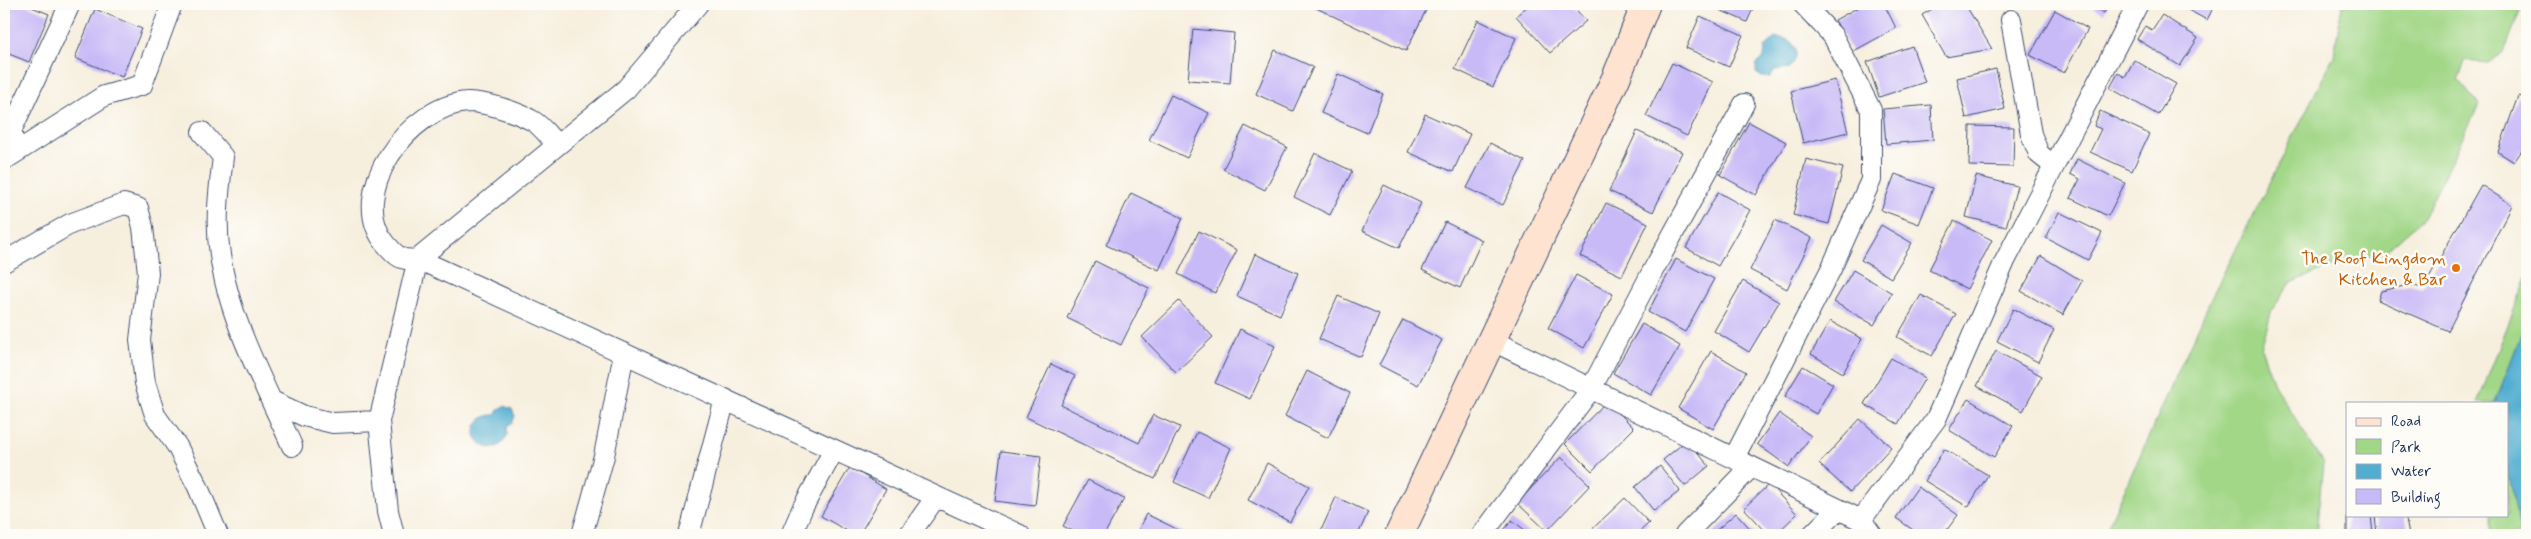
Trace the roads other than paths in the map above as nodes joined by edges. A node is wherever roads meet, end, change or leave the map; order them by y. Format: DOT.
graph roads {
  1 [pos="70,4"];
  2 [pos="172,4"];
  3 [pos="698,4"];
  4 [pos="1646,4"];
  5 [pos="1803,4"];
  6 [pos="2138,4"];
  7 [pos="2011,20"];
  8 [pos="1744,104"];
  9 [pos="202,132"];
  10 [pos="557,145"];
  11 [pos="10,156"];
  12 [pos="2053,165"];
  13 [pos="418,259"];
  14 [pos="4,262"];
  15 [pos="1491,340"];
  16 [pos="624,354"];
  17 [pos="1592,389"];
  18 [pos="725,400"];
  19 [pos="272,401"];
  20 [pos="379,422"];
  21 [pos="292,446"];
  22 [pos="834,450"];
  23 [pos="1742,462"];
  24 [pos="936,496"];
  25 [pos="1838,509"];
  26 [pos="1866,528"];
  27 [pos="218,535"];
  28 [pos="394,535"];
  29 [pos="582,535"];
  30 [pos="689,535"];
  31 [pos="791,535"];
  32 [pos="909,535"];
  33 [pos="1020,535"];
  34 [pos="1399,535"];
  35 [pos="1482,535"];
  36 [pos="1685,535"];
  37 [pos="1812,535"];
  1 -- 11 [label="street"];
  2 -- 11 [label="street"];
  3 -- 10 [label="street"];
  4 -- 15 [label="street"];
  5 -- 23 [label="street"];
  6 -- 12 [label="street"];
  7 -- 12 [label="street"];
  8 -- 17 [label="street"];
  9 -- 19 [label="street"];
  10 -- 13 [label="street"];
  10 -- 13 [label="street"];
  12 -- 26 [label="street"];
  13 -- 16 [label="street"];
  13 -- 20 [label="street"];
  14 -- 27 [label="street"];
  15 -- 17 [label="street"];
  15 -- 34 [label="street"];
  16 -- 18 [label="street"];
  16 -- 29 [label="street"];
  17 -- 23 [label="street"];
  17 -- 35 [label="street"];
  18 -- 22 [label="street"];
  18 -- 30 [label="street"];
  19 -- 20 [label="street"];
  19 -- 21 [label="street"];
  20 -- 28 [label="street"];
  22 -- 24 [label="street"];
  22 -- 31 [label="street"];
  23 -- 25 [label="street"];
  23 -- 36 [label="street"];
  24 -- 32 [label="street"];
  24 -- 33 [label="street"];
  25 -- 26 [label="street"];
  25 -- 37 [label="street"];
}
